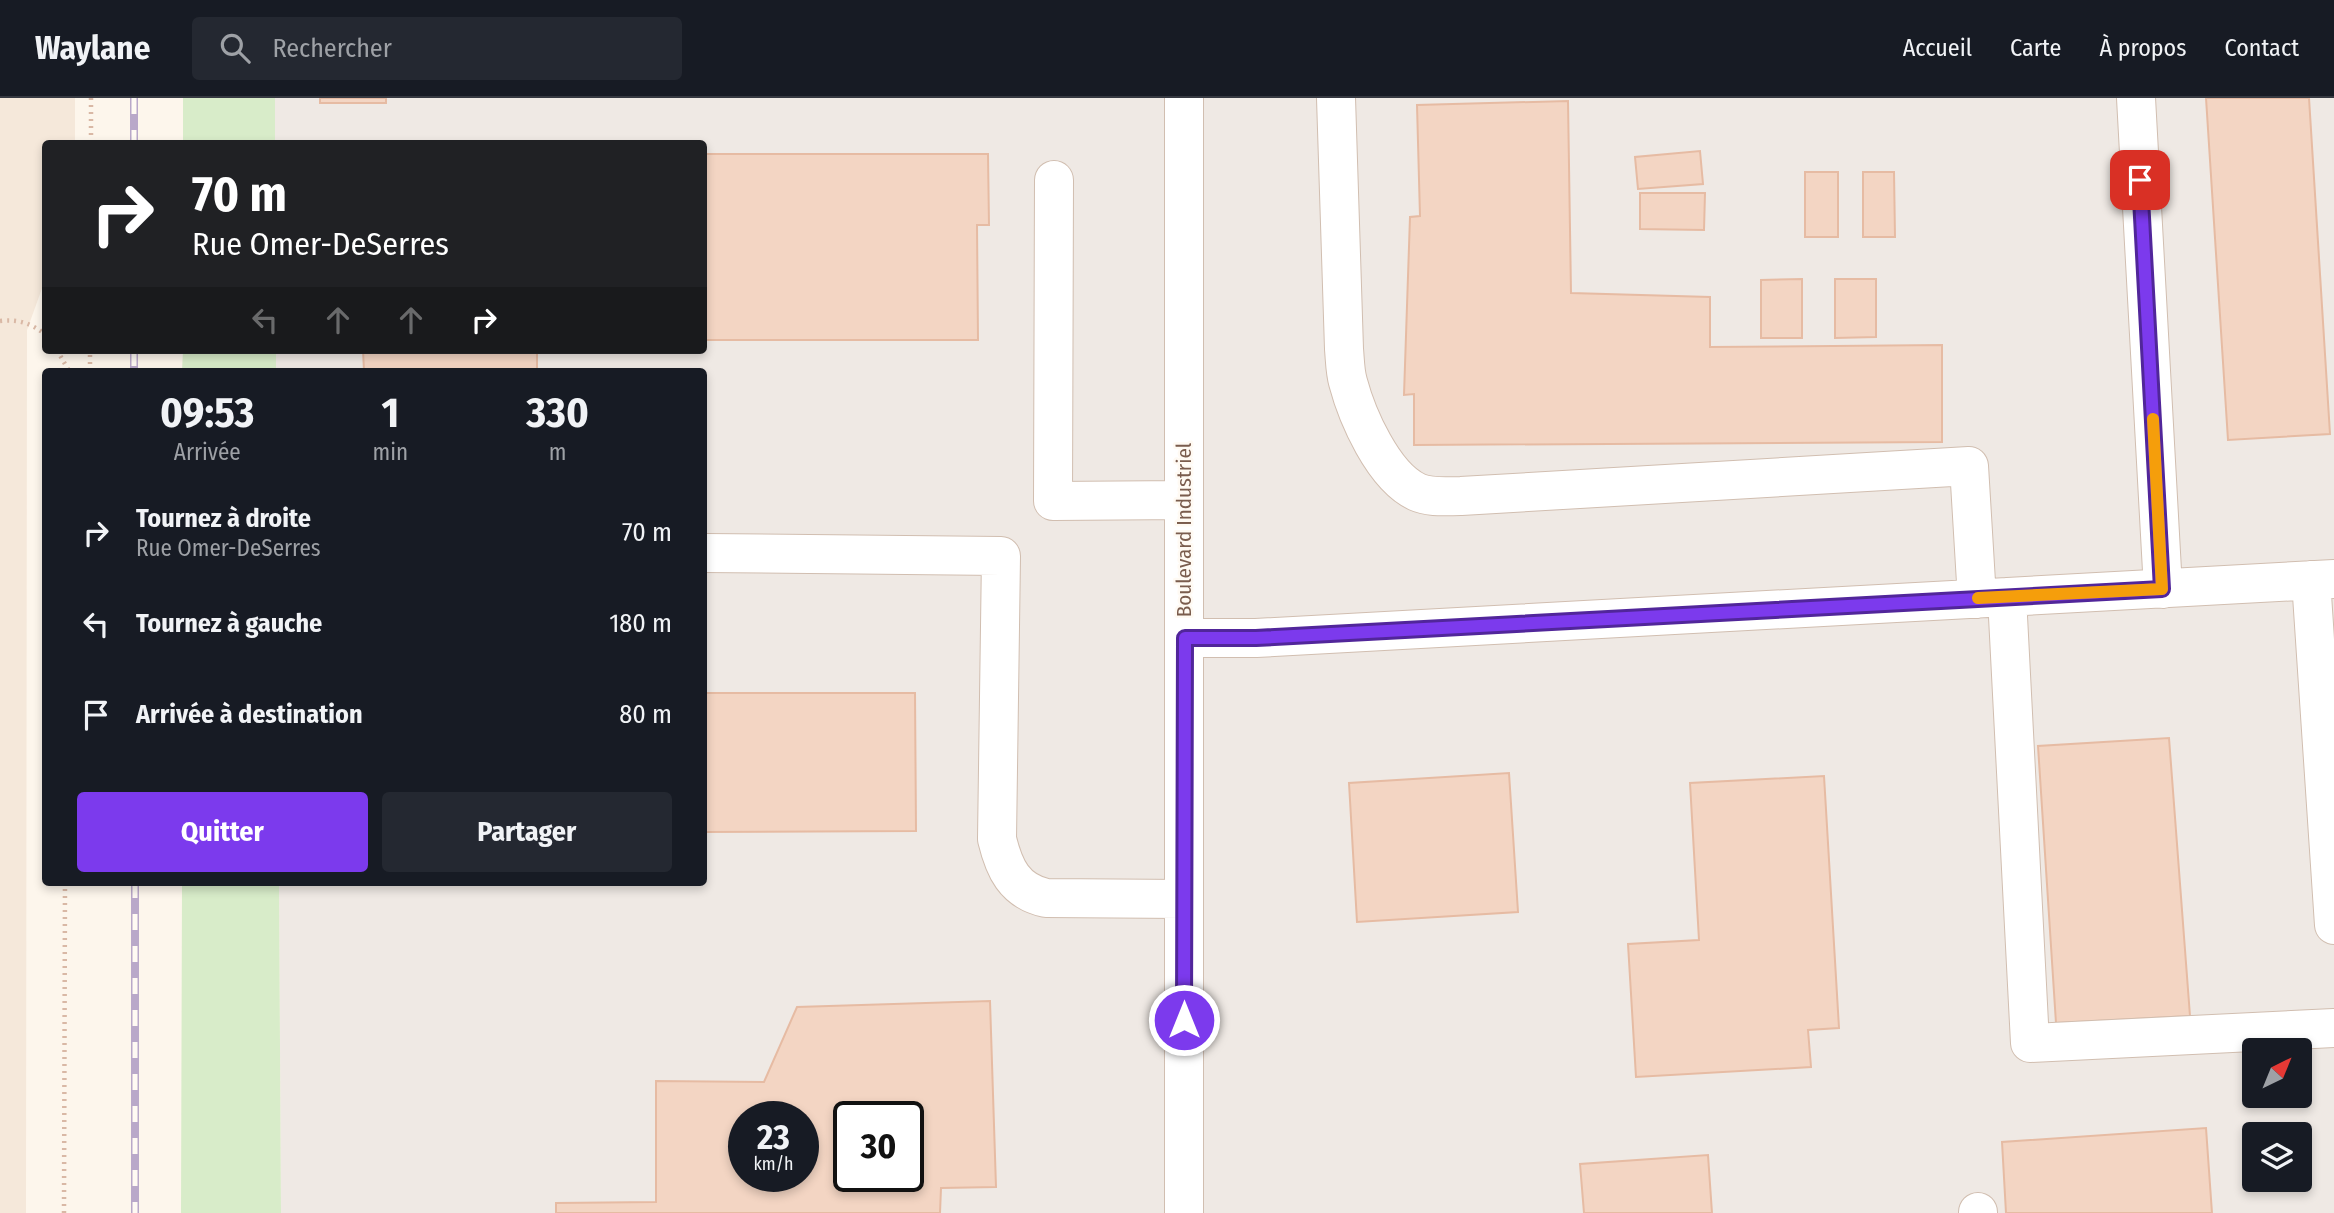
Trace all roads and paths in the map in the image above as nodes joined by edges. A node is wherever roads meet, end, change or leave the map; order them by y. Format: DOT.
graph roads {
  1 [pos="90,98"];
  2 [pos="1184,98"];
  3 [pos="1336,98"];
  4 [pos="2136,98"];
  5 [pos="91,140"];
  6 [pos="1054,180"];
  7 [pos="0,321"];
  8 [pos="42,332"];
  9 [pos="1184,500"];
  10 [pos="707,553"];
  11 [pos="2323,580"];
  12 [pos="2162,589"];
  13 [pos="1992,598"];
  14 [pos="1185,638"];
  15 [pos="65,886"];
  16 [pos="1184,899"];
  17 [pos="2334,925"];
  18 [pos="2334,1028"];
  19 [pos="64,1213"];
  20 [pos="1184,1213"];
  1 -- 5 [label="path"];
  2 -- 9 [label="street, Boulevard Industriel"];
  3 -- 13 [label="street"];
  4 -- 12 [label="street"];
  6 -- 9 [label="street"];
  7 -- 8 [label="path"];
  9 -- 14 [label="street, Boulevard Industriel"];
  10 -- 16 [label="street"];
  11 -- 12 [label="street"];
  11 -- 17 [label="street"];
  12 -- 13 [label="street"];
  13 -- 14 [label="street"];
  13 -- 18 [label="street"];
  14 -- 16 [label="street, Boulevard Industriel"];
  15 -- 19 [label="path"];
  16 -- 20 [label="street, Boulevard Industriel"];
}
